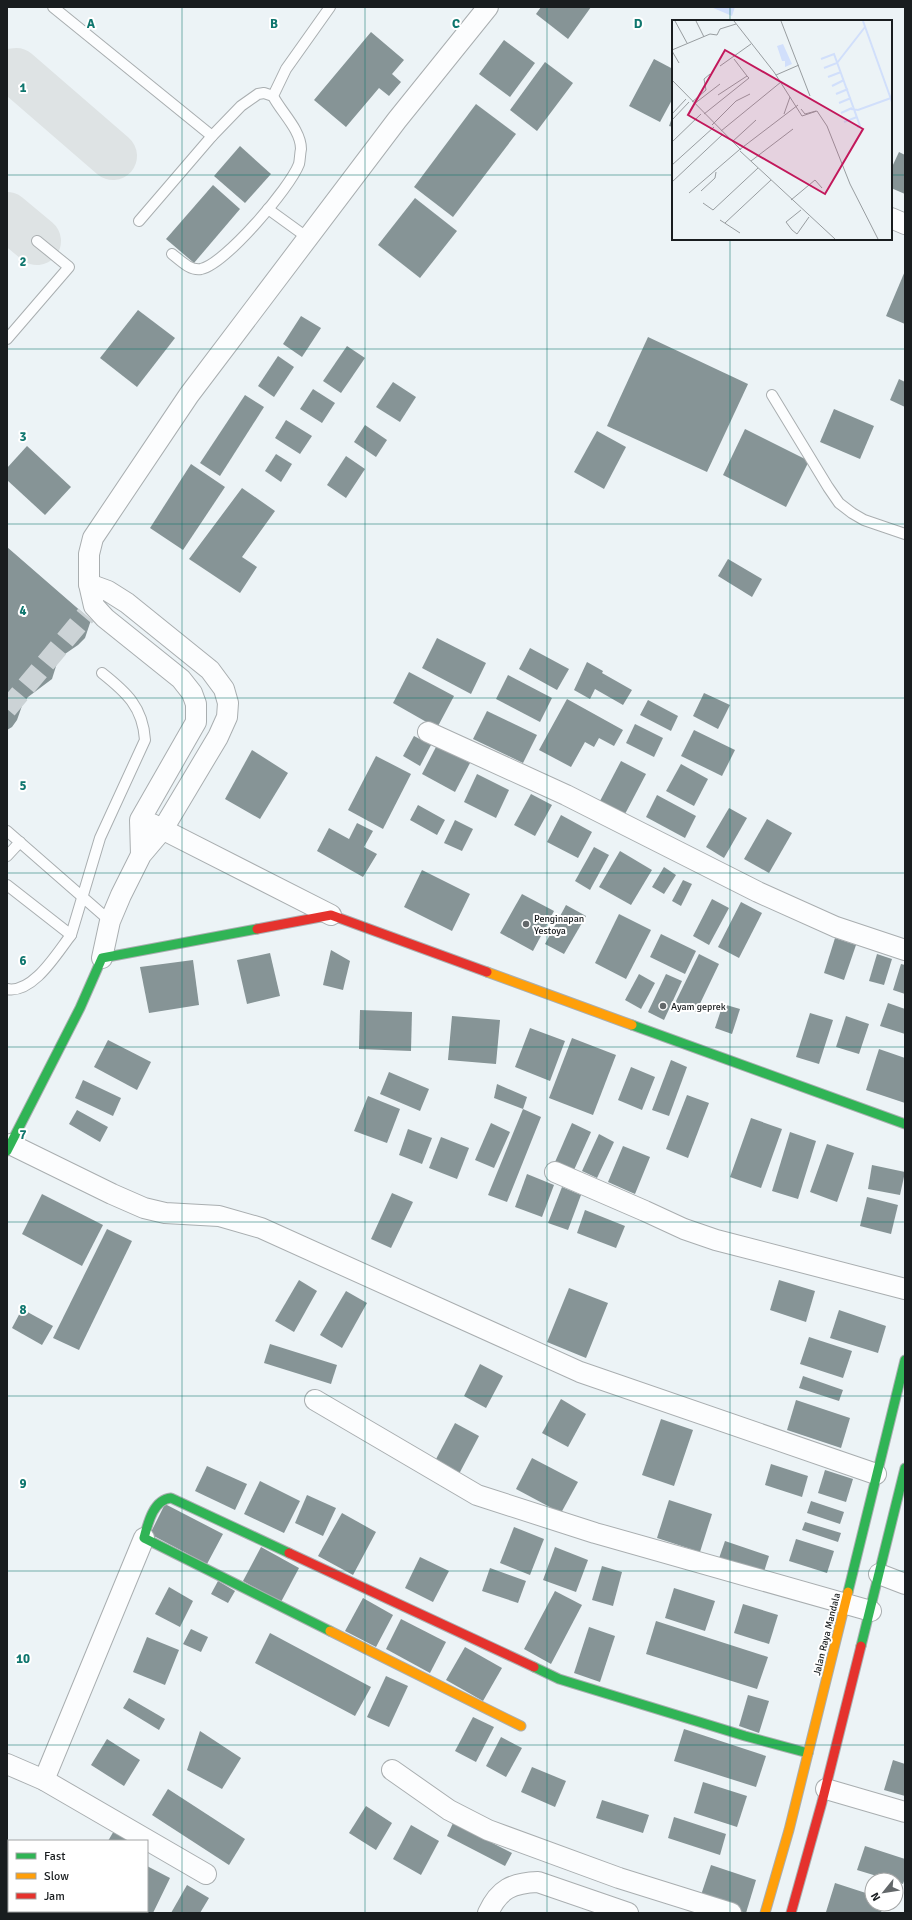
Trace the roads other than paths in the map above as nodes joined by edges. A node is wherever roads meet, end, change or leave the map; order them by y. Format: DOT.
graph roads {
  1 [pos="53,7"];
  2 [pos="330,7"];
  3 [pos="488,7"];
  4 [pos="273,96"];
  5 [pos="212,136"];
  6 [pos="268,209"];
  7 [pos="892,218"];
  8 [pos="139,221"];
  9 [pos="905,224"];
  10 [pos="308,238"];
  11 [pos="37,241"];
  12 [pos="172,254"];
  13 [pos="7,338"];
  14 [pos="772,395"];
  15 [pos="905,534"];
  16 [pos="89,584"];
  17 [pos="108,590"];
  18 [pos="90,611"];
  19 [pos="102,672"];
  20 [pos="428,732"];
  21 [pos="140,820"];
  22 [pos="163,829"];
  23 [pos="7,831"];
  24 [pos="20,842"];
  25 [pos="141,855"];
  26 [pos="7,856"];
  27 [pos="7,885"];
  28 [pos="82,896"];
  29 [pos="331,915"];
  30 [pos="110,921"];
  31 [pos="71,934"];
  32 [pos="905,950"];
  33 [pos="102,958"];
  34 [pos="7,989"];
  35 [pos="905,1124"];
  36 [pos="9,1147"];
  37 [pos="555,1172"];
  38 [pos="905,1289"];
  39 [pos="905,1360"];
  40 [pos="315,1400"];
  41 [pos="905,1468"];
  42 [pos="876,1474"];
  43 [pos="144,1538"];
  44 [pos="879,1574"];
  45 [pos="905,1584"];
  46 [pos="845,1605"];
  47 [pos="871,1611"];
  48 [pos="521,1726"];
  49 [pos="808,1753"];
  50 [pos="7,1764"];
  51 [pos="392,1770"];
  52 [pos="44,1780"];
  53 [pos="826,1789"];
  54 [pos="905,1812"];
  55 [pos="147,1840"];
  56 [pos="148,1840"];
  57 [pos="206,1874"];
  58 [pos="488,1913"];
  59 [pos="628,1913"];
  60 [pos="732,1913"];
  61 [pos="765,1913"];
  62 [pos="791,1913"];
  1 -- 5 [label="lane"];
  2 -- 4 [label="lane"];
  3 -- 10 [label="street"];
  4 -- 5 [label="lane"];
  4 -- 6 [label="lane"];
  5 -- 8 [label="lane"];
  6 -- 10 [label="lane"];
  6 -- 12 [label="lane"];
  7 -- 9 [label="street"];
  10 -- 16 [label="street"];
  11 -- 13 [label="lane"];
  14 -- 15 [label="lane"];
  16 -- 17 [label="street"];
  16 -- 18 [label="street"];
  17 -- 18 [label="street"];
  17 -- 22 [label="street"];
  18 -- 21 [label="street"];
  19 -- 28 [label="lane"];
  20 -- 32 [label="street"];
  21 -- 22 [label="street"];
  21 -- 25 [label="street"];
  22 -- 25 [label="street"];
  22 -- 29 [label="street"];
  23 -- 24 [label="lane"];
  24 -- 26 [label="lane"];
  24 -- 28 [label="lane"];
  25 -- 30 [label="street"];
  27 -- 31 [label="lane"];
  28 -- 30 [label="lane"];
  28 -- 31 [label="lane"];
  29 -- 33 [label="main road"];
  29 -- 35 [label="main road"];
  30 -- 33 [label="street"];
  31 -- 34 [label="lane"];
  33 -- 36 [label="main road"];
  36 -- 42 [label="street"];
  37 -- 38 [label="street"];
  39 -- 42 [label="main road, Jalan Raya Mandala"];
  40 -- 46 [label="street"];
  41 -- 44 [label="main road"];
  42 -- 46 [label="main road, Jalan Raya Mandala"];
  43 -- 48 [label="main road"];
  43 -- 49 [label="main road"];
  43 -- 52 [label="street"];
  44 -- 45 [label="street"];
  44 -- 47 [label="main road"];
  46 -- 47 [label="street"];
  46 -- 49 [label="main road, Jalan Raya Mandala"];
  47 -- 53 [label="main road"];
  49 -- 61 [label="main road, Jalan Raya Mandala"];
  50 -- 52 [label="street"];
  51 -- 60 [label="street"];
  52 -- 55 [label="street"];
  53 -- 54 [label="street"];
  53 -- 62 [label="main road"];
  56 -- 57 [label="street"];
  58 -- 59 [label="street"];
}
